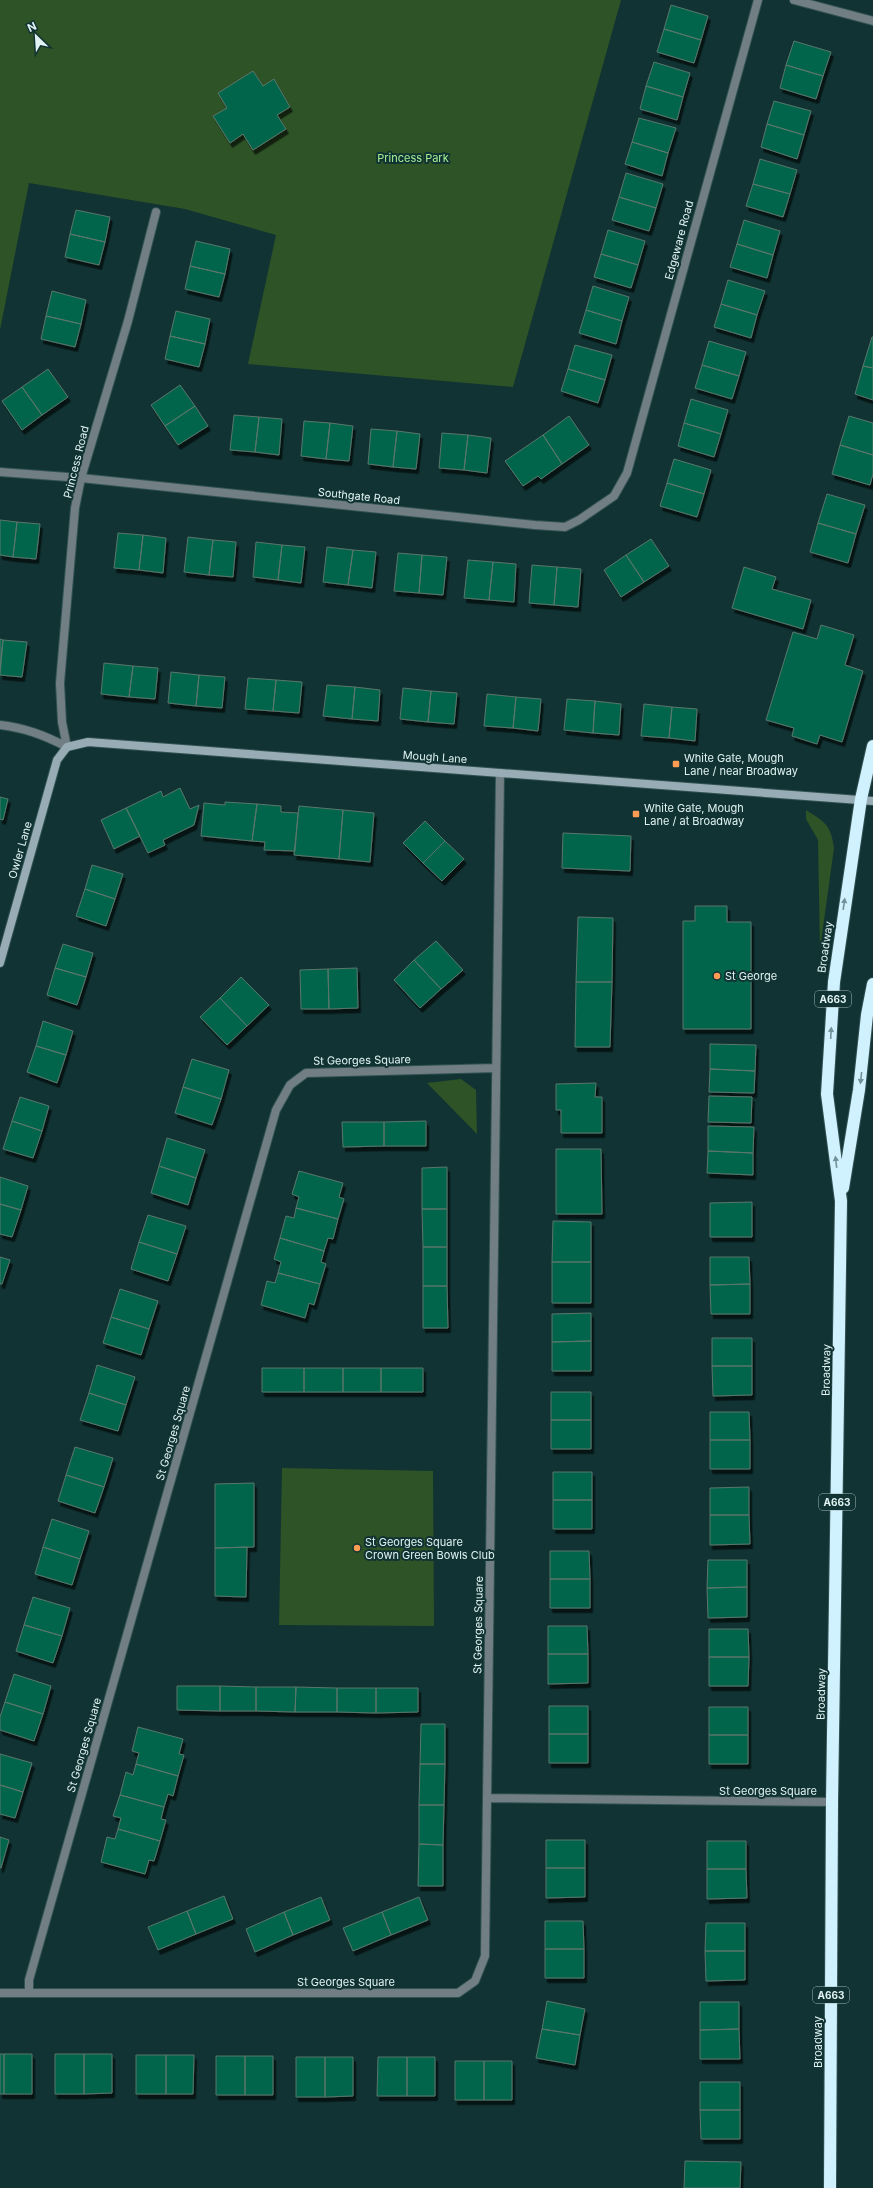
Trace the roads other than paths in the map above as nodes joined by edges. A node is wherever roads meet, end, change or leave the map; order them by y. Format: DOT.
graph roads {
  1 [pos="758,0"];
  2 [pos="794,0"];
  3 [pos="873,21"];
  4 [pos="156,212"];
  5 [pos="0,472"];
  6 [pos="81,478"];
  7 [pos="620,486"];
  8 [pos="0,725"];
  9 [pos="873,746"];
  10 [pos="67,747"];
  11 [pos="500,773"];
  12 [pos="867,800"];
  13 [pos="1,957"];
  14 [pos="873,984"];
  15 [pos="496,1068"];
  16 [pos="841,1201"];
  17 [pos="487,1798"];
  18 [pos="832,1802"];
  19 [pos="0,1993"];
  20 [pos="29,1993"];
  21 [pos="830,2188"];
  1 -- 7 [label="street, Edgeware Road"];
  2 -- 3 [label="street"];
  4 -- 6 [label="street, Princess Road"];
  5 -- 6 [label="street, Southgate Road"];
  6 -- 7 [label="street, Southgate Road"];
  6 -- 10 [label="street, Princess Road"];
  8 -- 10 [label="street"];
  9 -- 12 [label="highway, Broadway / A663"];
  10 -- 11 [label="street, Mough Lane"];
  10 -- 13 [label="street, Owler Lane"];
  11 -- 12 [label="street, Mough Lane"];
  11 -- 15 [label="street, St Georges Square"];
  16 -- 12 [label="highway, Broadway / A663, one-way"];
  14 -- 16 [label="highway, Broadway / A663, one-way"];
  15 -- 17 [label="street, St Georges Square"];
  15 -- 20 [label="street, St Georges Square"];
  16 -- 18 [label="highway, Broadway / A663"];
  17 -- 18 [label="street, St Georges Square"];
  17 -- 20 [label="street, St Georges Square"];
  18 -- 21 [label="highway, Broadway / A663"];
  19 -- 20 [label="street, St Georges Square"];
}
